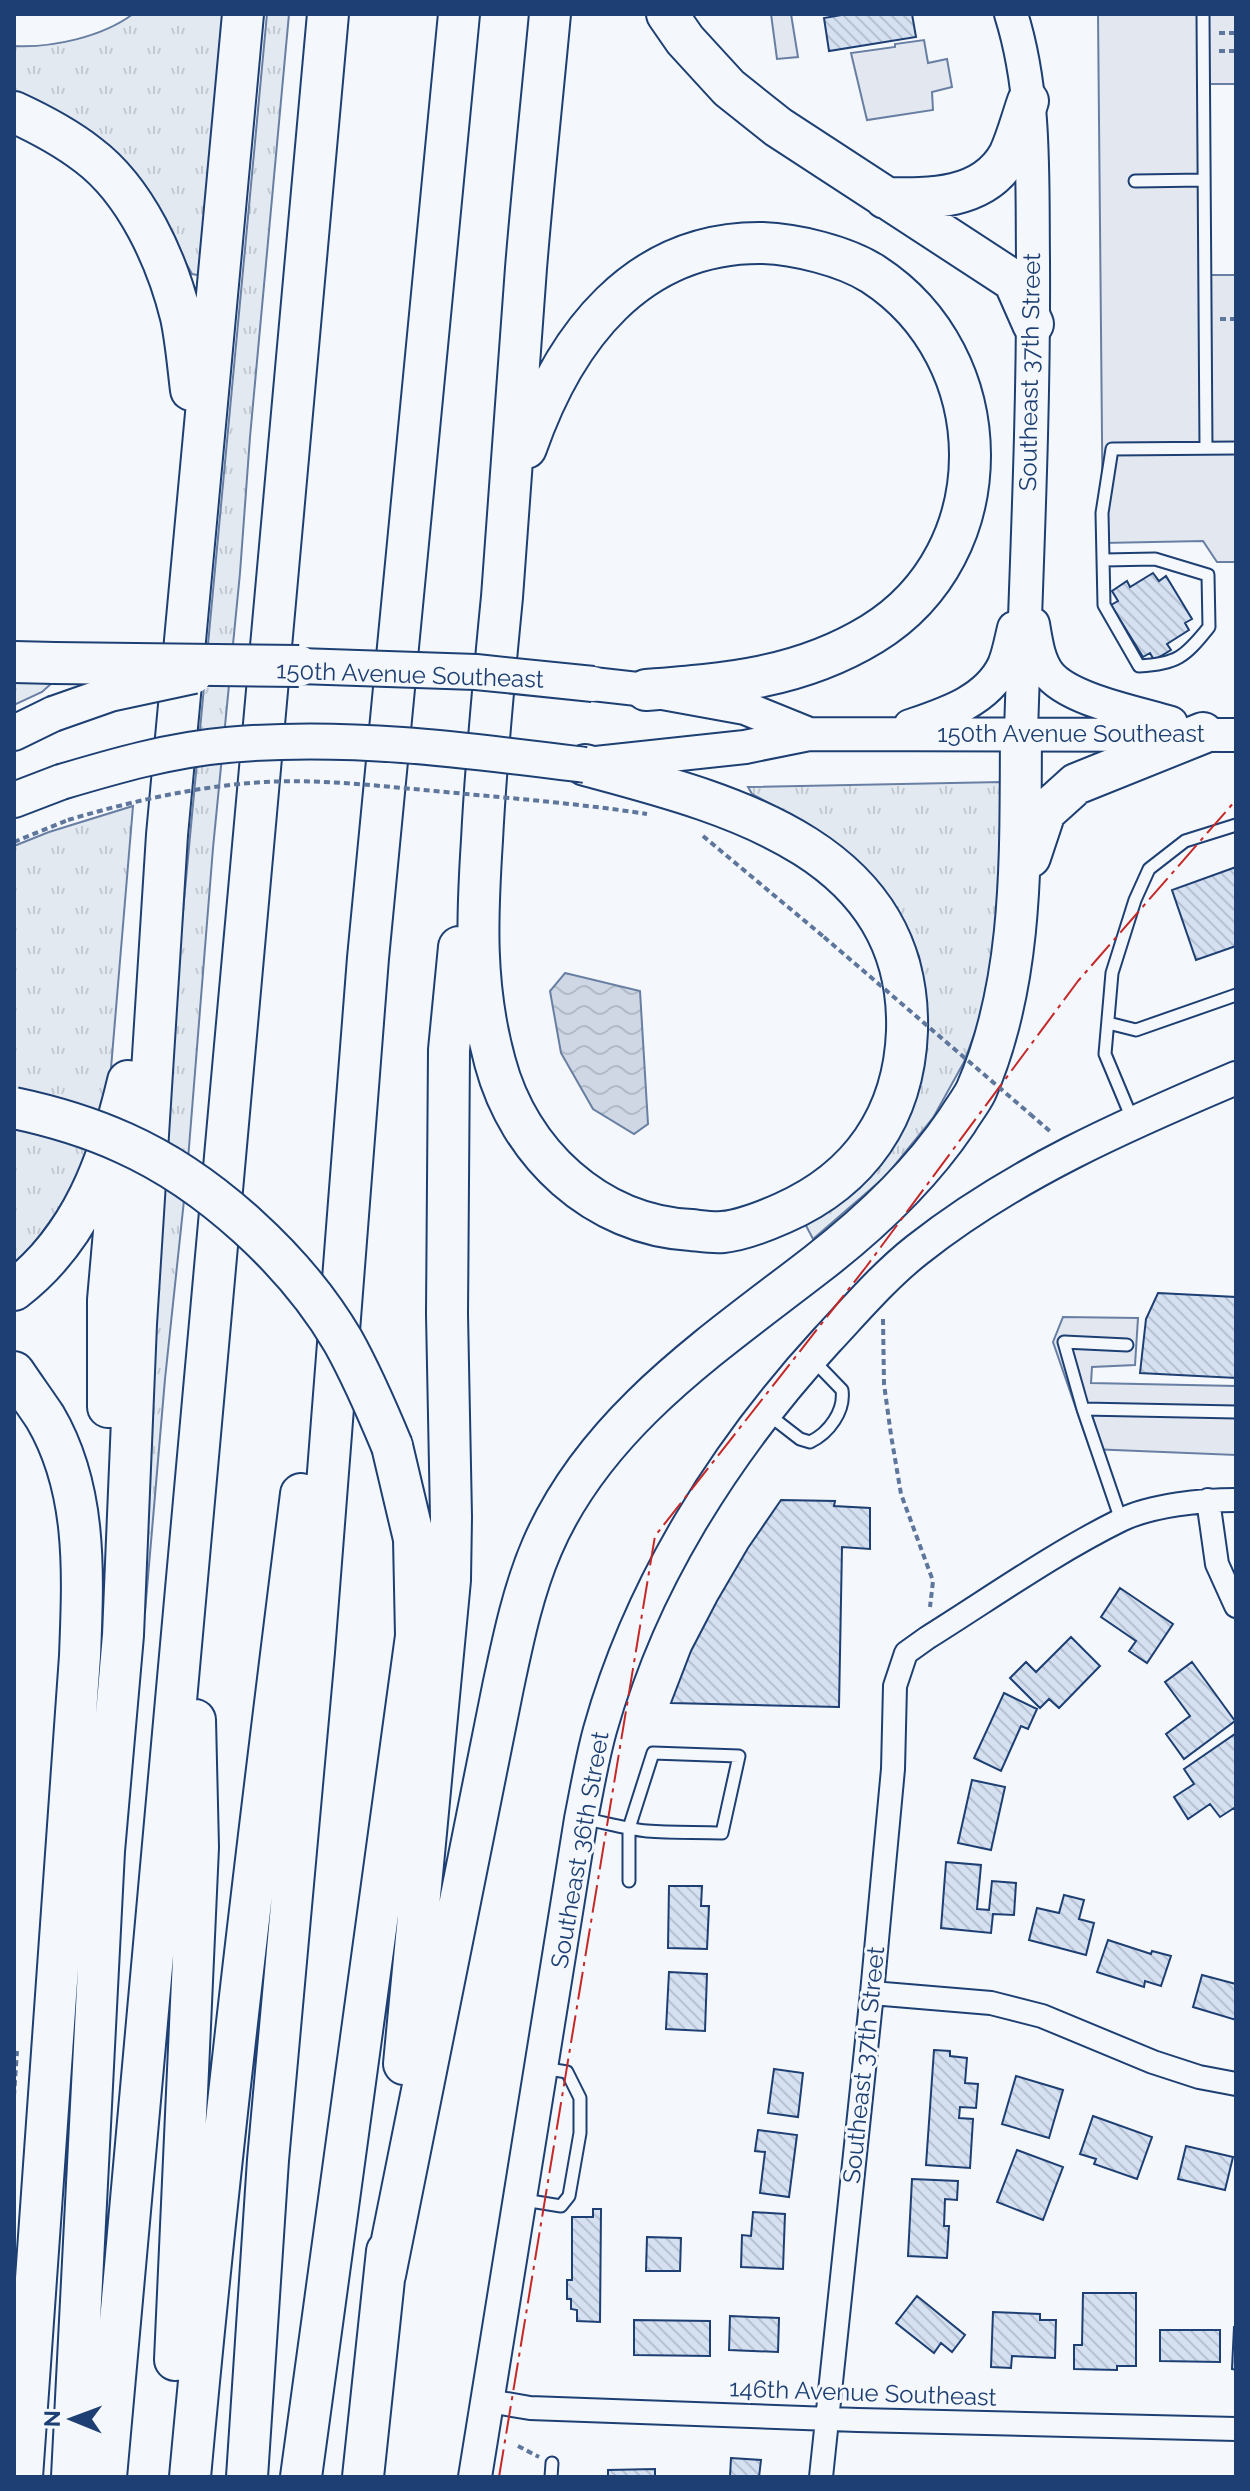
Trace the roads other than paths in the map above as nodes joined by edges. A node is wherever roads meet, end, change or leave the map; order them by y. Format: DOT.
graph roads {
  1 [pos="243,14"];
  2 [pos="328,14"];
  3 [pos="459,14"];
  4 [pos="550,14"];
  5 [pos="667,14"];
  6 [pos="1011,14"];
  7 [pos="1203,14"];
  8 [pos="1028,101"];
  9 [pos="14,112"];
  10 [pos="14,143"];
  11 [pos="1204,180"];
  12 [pos="1135,181"];
  13 [pos="885,198"];
  14 [pos="165,266"];
  15 [pos="1033,324"];
  16 [pos="1206,448"];
  17 [pos="1236,448"];
  18 [pos="507,530"];
  19 [pos="193,538"];
  20 [pos="1104,560"];
  21 [pos="1025,590"];
  22 [pos="14,662"];
  23 [pos="299,666"];
  24 [pos="593,684"];
  25 [pos="646,690"];
  26 [pos="1021,732"];
  27 [pos="14,733"];
  28 [pos="889,733"];
  29 [pos="809,734"];
  30 [pos="1220,734"];
  31 [pos="585,765"];
  32 [pos="14,800"];
  33 [pos="483,805"];
  34 [pos="1236,825"];
  35 [pos="167,835"];
  36 [pos="1020,874"];
  37 [pos="368,958"];
  38 [pos="1236,995"];
  39 [pos="1108,1023"];
  40 [pos="1236,1078"];
  41 [pos="128,1081"];
  42 [pos="14,1108"];
  43 [pos="1133,1122"];
  44 [pos="14,1290"];
  45 [pos="1127,1345"];
  46 [pos="811,1358"];
  47 [pos="14,1372"];
  48 [pos="1083,1409"];
  49 [pos="766,1412"];
  50 [pos="1236,1412"];
  51 [pos="1208,1500"];
  52 [pos="1236,1500"];
  53 [pos="1121,1520"];
  54 [pos="1236,1606"];
  55 [pos="183,1621"];
  56 [pos="581,1819"];
  57 [pos="629,1828"];
  58 [pos="104,1851"];
  59 [pos="629,1881"];
  60 [pos="872,1993"];
  61 [pos="542,2068"];
  62 [pos="1236,2084"];
  63 [pos="520,2199"];
  64 [pos="385,2275"];
  65 [pos="489,2401"];
  66 [pos="826,2419"];
  67 [pos="1236,2429"];
  68 [pos="552,2463"];
  69 [pos="22,2477"];
  70 [pos="72,2477"];
  71 [pos="106,2477"];
  72 [pos="166,2477"];
  73 [pos="190,2477"];
  74 [pos="247,2477"];
  75 [pos="301,2477"];
  76 [pos="363,2477"];
  77 [pos="475,2477"];
  78 [pos="551,2477"];
  79 [pos="821,2477"];
  1 -- 19 [label="highway"];
  2 -- 55 [label="highway"];
  3 -- 37 [label="highway"];
  4 -- 18 [label="highway"];
  5 -- 13 [label="highway"];
  6 -- 8 [label="main road, Southeast 37th Street"];
  7 -- 11 [label="lane"];
  8 -- 13 [label="highway"];
  8 -- 15 [label="main road, Southeast 37th Street"];
  9 -- 14 [label="highway"];
  10 -- 14 [label="highway"];
  11 -- 12 [label="lane"];
  11 -- 16 [label="lane"];
  13 -- 15 [label="highway"];
  14 -- 19 [label="highway"];
  15 -- 21 [label="main road, Southeast 37th Street"];
  16 -- 17 [label="lane"];
  16 -- 20 [label="lane"];
  18 -- 25 [label="highway"];
  18 -- 33 [label="highway"];
  19 -- 35 [label="highway"];
  20 -- 20 [label="lane"];
  21 -- 26 [label="main road, Southeast 37th Street"];
  21 -- 28 [label="main road"];
  21 -- 30 [label="main road"];
  22 -- 23 [label="highway, bridge"];
  23 -- 24 [label="main road, 150th Avenue Southeast, bridge"];
  23 -- 27 [label="main road, 150th Avenue Southeast, bridge"];
  24 -- 25 [label="main road, 150th Avenue Southeast"];
  25 -- 29 [label="main road, 150th Avenue Southeast"];
  26 -- 28 [label="main road, 150th Avenue Southeast"];
  26 -- 30 [label="main road, 150th Avenue Southeast"];
  26 -- 36 [label="highway"];
  28 -- 29 [label="main road, 150th Avenue Southeast"];
  29 -- 31 [label="main road, 150th Avenue Southeast"];
  30 -- 36 [label="highway"];
  31 -- 32 [label="main road, 150th Avenue Southeast, bridge"];
  31 -- 33 [label="highway"];
  33 -- 64 [label="highway"];
  34 -- 39 [label="lane"];
  35 -- 41 [label="highway"];
  35 -- 58 [label="highway"];
  36 -- 64 [label="highway"];
  37 -- 73 [label="highway"];
  37 -- 74 [label="highway"];
  38 -- 39 [label="lane"];
  39 -- 43 [label="lane"];
  40 -- 43 [label="main road, Southeast 36th Street"];
  41 -- 44 [label="highway"];
  41 -- 58 [label="highway"];
  42 -- 75 [label="highway, bridge"];
  43 -- 46 [label="main road, Southeast 36th Street"];
  45 -- 48 [label="lane"];
  46 -- 49 [label="main road, Southeast 36th Street"];
  46 -- 49 [label="lane"];
  47 -- 69 [label="highway"];
  48 -- 50 [label="lane"];
  48 -- 53 [label="lane"];
  49 -- 56 [label="main road, Southeast 36th Street"];
  51 -- 52 [label="street"];
  51 -- 53 [label="street"];
  51 -- 54 [label="street"];
  53 -- 60 [label="street, Southeast 37th Street"];
  55 -- 71 [label="highway"];
  55 -- 72 [label="highway"];
  56 -- 57 [label="lane"];
  56 -- 61 [label="main road, Southeast 36th Street"];
  57 -- 57 [label="lane"];
  57 -- 59 [label="lane"];
  58 -- 70 [label="highway"];
  60 -- 62 [label="street"];
  60 -- 66 [label="street, Southeast 37th Street"];
  61 -- 63 [label="main road, Southeast 36th Street"];
  61 -- 63 [label="lane"];
  63 -- 65 [label="main road, Southeast 36th Street"];
  64 -- 76 [label="highway"];
  65 -- 66 [label="street, 146th Avenue Southeast"];
  65 -- 77 [label="main road, Southeast 36th Street"];
  66 -- 67 [label="street, 146th Avenue Southeast"];
  66 -- 79 [label="street, Southeast 37th Street"];
  68 -- 78 [label="lane"];
}
